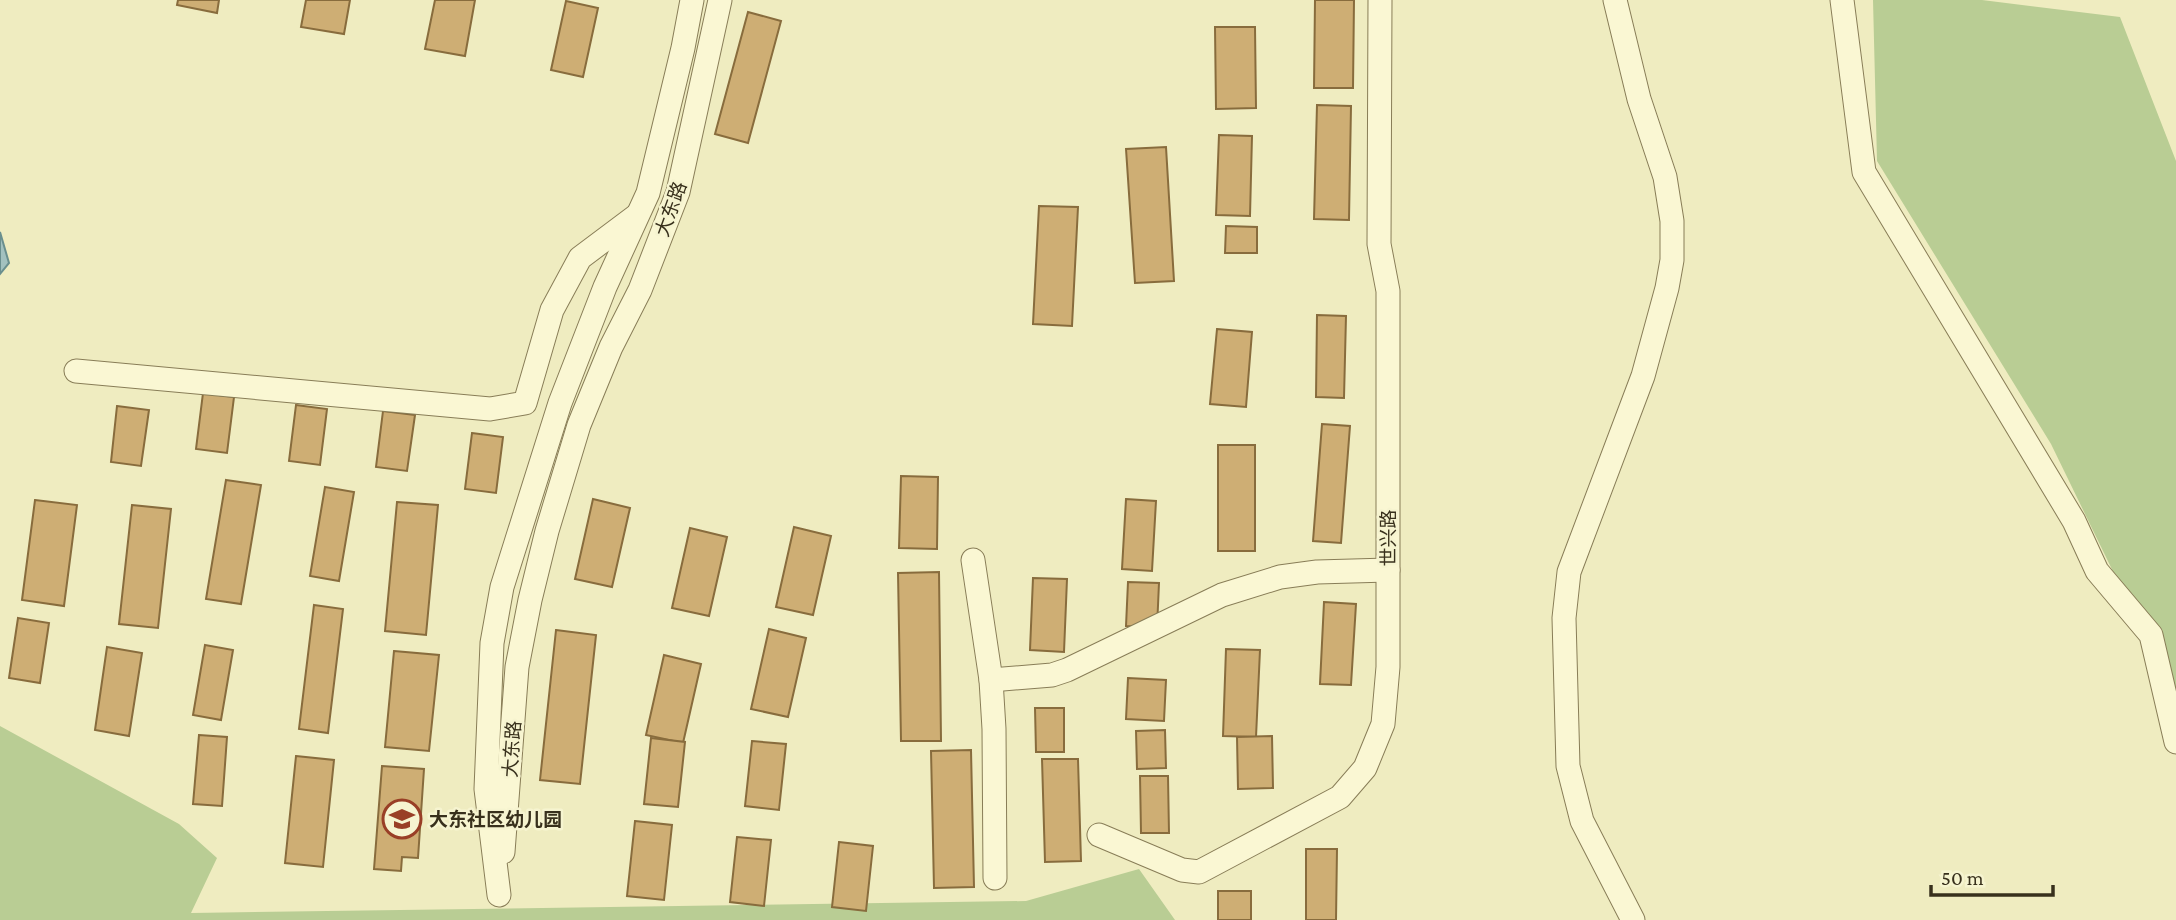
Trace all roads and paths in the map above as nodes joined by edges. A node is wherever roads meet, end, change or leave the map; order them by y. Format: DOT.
graph roads {
  1 [pos="692,0"];
  2 [pos="720,0"];
  3 [pos="1380,0"];
  4 [pos="1615,0"];
  5 [pos="1842,0"];
  6 [pos="678,192"];
  7 [pos="639,214"];
  8 [pos="76,370"];
  9 [pos="972,561"];
  10 [pos="1388,570"];
  11 [pos="990,680"];
  12 [pos="2176,742"];
  13 [pos="1099,835"];
  14 [pos="995,878"];
  15 [pos="1633,920"];
  1 -- 7 [label="street, 大东路"];
  2 -- 6 [label="street, 大东路"];
  3 -- 10 [label="street, 世兴路"];
  4 -- 15 [label="street"];
  5 -- 12 [label="street"];
  6 -- 7 [label="street"];
  6 -- 7 [label="street, 大东路"];
  7 -- 8 [label="street"];
  9 -- 11 [label="street"];
  10 -- 11 [label="street"];
  10 -- 13 [label="street, 世兴路"];
  11 -- 14 [label="street"];
}
